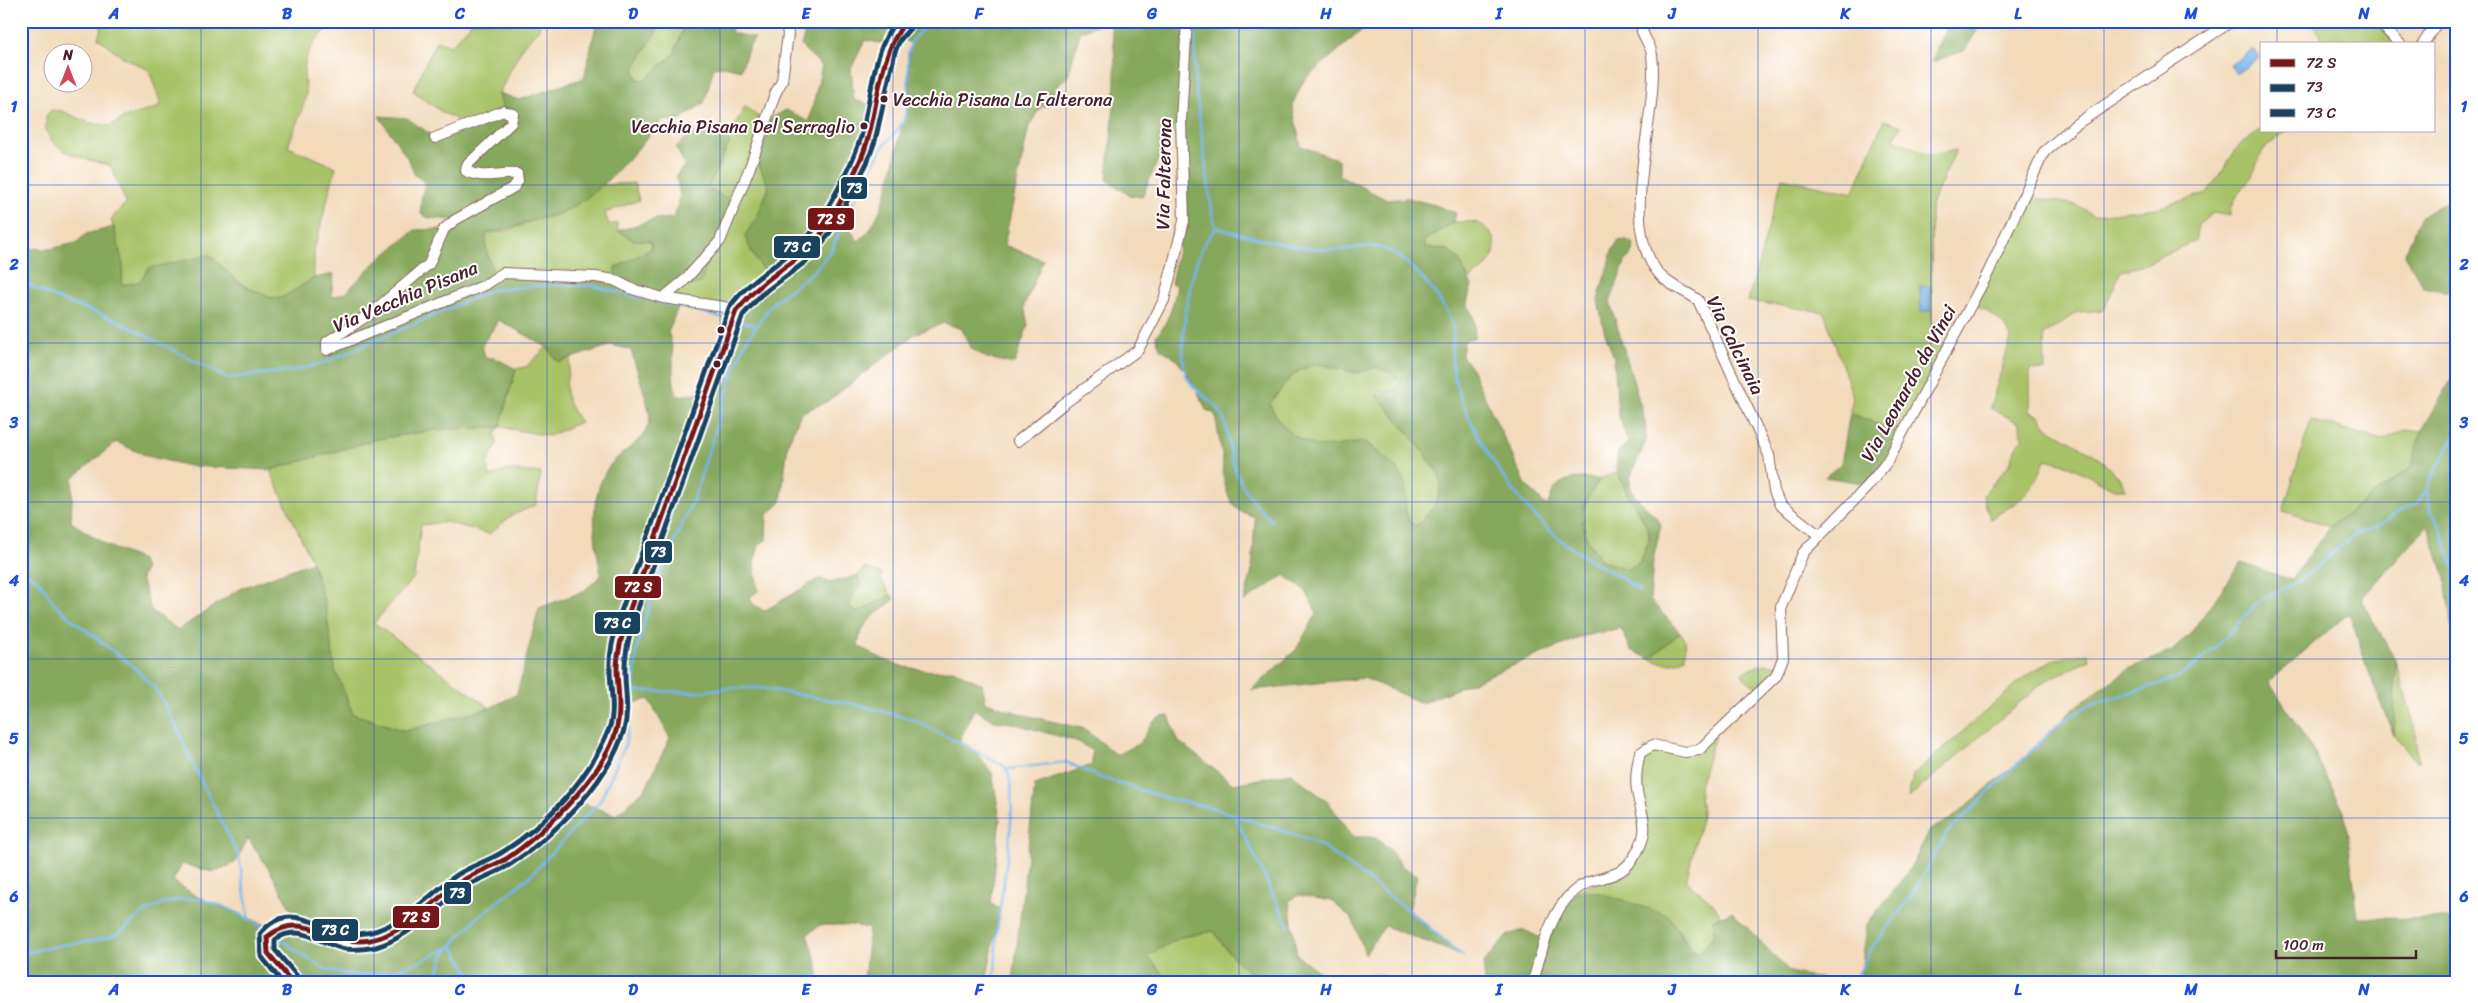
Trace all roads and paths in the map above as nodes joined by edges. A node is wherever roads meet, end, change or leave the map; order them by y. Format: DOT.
graph roads {
  1 [pos="785,21"];
  2 [pos="906,21"];
  3 [pos="1187,21"];
  4 [pos="1645,21"];
  5 [pos="2232,21"];
  6 [pos="2378,21"];
  7 [pos="2438,21"];
  8 [pos="2398,42"];
  9 [pos="2424,42"];
  10 [pos="435,138"];
  11 [pos="664,298"];
  12 [pos="736,311"];
  13 [pos="1018,441"];
  14 [pos="1819,535"];
  15 [pos="292,982"];
  16 [pos="1533,982"];
  1 -- 11 [label="street"];
  2 -- 12 [label="main road"];
  3 -- 13 [label="street, Via Falterona"];
  4 -- 14 [label="street, Via Calcinaia"];
  5 -- 14 [label="street, Via Leonardo da Vinci"];
  6 -- 8 [label="street"];
  7 -- 9 [label="street"];
  10 -- 11 [label="street, Via Vecchia Pisana"];
  11 -- 12 [label="street, Via Vecchia Pisana"];
  12 -- 15 [label="main road"];
  14 -- 16 [label="street, Via Leonardo da Vinci"];
}
